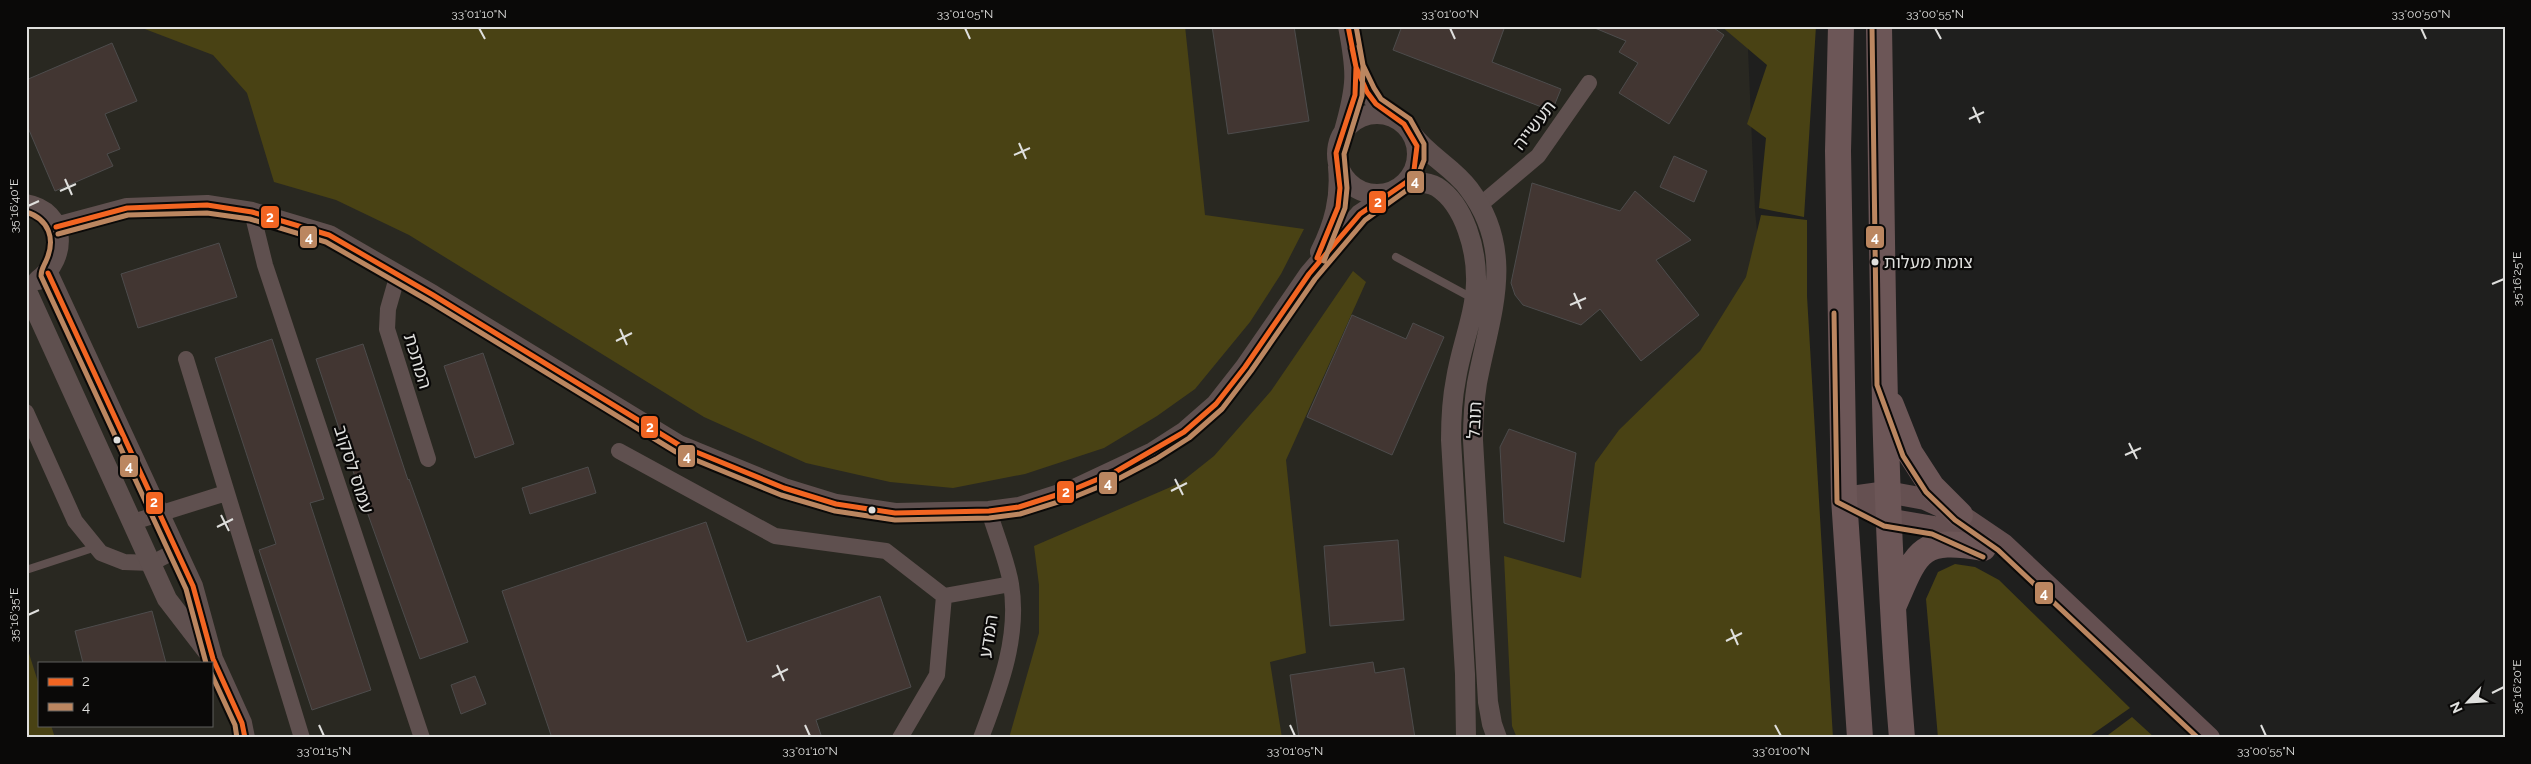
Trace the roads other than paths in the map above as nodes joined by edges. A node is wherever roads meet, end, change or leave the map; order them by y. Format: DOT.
graph roads {
  1 [pos="1348,26"];
  2 [pos="1841,26"];
  3 [pos="1879,26"];
  4 [pos="1356,67"];
  5 [pos="1590,83"];
  6 [pos="1394,117"];
  7 [pos="1344,131"];
  8 [pos="1412,134"];
  9 [pos="1338,165"];
  10 [pos="1402,186"];
  11 [pos="26,204"];
  12 [pos="1480,205"];
  13 [pos="252,212"];
  14 [pos="56,227"];
  15 [pos="1396,257"];
  16 [pos="48,272"];
  17 [pos="398,274"];
  18 [pos="1309,274"];
  19 [pos="26,284"];
  20 [pos="26,290"];
  21 [pos="1474,299"];
  22 [pos="186,359"];
  23 [pos="1884,384"];
  24 [pos="26,412"];
  25 [pos="619,451"];
  26 [pos="428,459"];
  27 [pos="1887,492"];
  28 [pos="226,493"];
  29 [pos="1844,498"];
  30 [pos="989,510"];
  31 [pos="160,514"];
  32 [pos="1960,515"];
  33 [pos="1887,519"];
  34 [pos="134,522"];
  35 [pos="96,547"];
  36 [pos="1983,548"];
  37 [pos="177,550"];
  38 [pos="152,563"];
  39 [pos="26,570"];
  40 [pos="1011,584"];
  41 [pos="2052,590"];
  42 [pos="944,596"];
  43 [pos="1891,610"];
  44 [pos="213,659"];
  45 [pos="245,738"];
  46 [pos="302,738"];
  47 [pos="422,738"];
  48 [pos="900,738"];
  49 [pos="981,738"];
  50 [pos="1466,738"];
  51 [pos="1498,738"];
  52 [pos="1860,738"];
  53 [pos="1902,738"];
  54 [pos="2209,738"];
  1 -- 4 [label="street"];
  2 -- 29 [label="highway"];
  3 -- 23 [label="highway"];
  4 -- 6 [label="street"];
  4 -- 7 [label="street"];
  5 -- 12 [label="street, תעשייה"];
  6 -- 7 [label="street"];
  6 -- 8 [label="street"];
  7 -- 9 [label="street"];
  8 -- 10 [label="street"];
  8 -- 12 [label="street, תובל"];
  9 -- 10 [label="street"];
  9 -- 18 [label="street"];
  10 -- 18 [label="street"];
  10 -- 21 [label="street, תובל"];
  11 -- 14 [label="street"];
  12 -- 51 [label="street, תובל"];
  13 -- 14 [label="street"];
  13 -- 17 [label="street"];
  13 -- 47 [label="street, עמוס לסקוב"];
  14 -- 16 [label="street"];
  15 -- 21 [label="lane"];
  16 -- 19 [label="street"];
  16 -- 31 [label="street"];
  17 -- 26 [label="street, המתכת"];
  17 -- 30 [label="street"];
  18 -- 30 [label="street"];
  20 -- 34 [label="street"];
  21 -- 50 [label="street, תובל"];
  22 -- 28 [label="street"];
  23 -- 27 [label="highway"];
  23 -- 32 [label="highway"];
  24 -- 35 [label="street"];
  25 -- 42 [label="street"];
  27 -- 29 [label="main road"];
  27 -- 32 [label="main road"];
  27 -- 33 [label="highway"];
  28 -- 31 [label="street"];
  28 -- 46 [label="street"];
  29 -- 33 [label="main road"];
  29 -- 52 [label="highway"];
  30 -- 40 [label="street, המדע"];
  31 -- 34 [label="street"];
  31 -- 37 [label="street"];
  32 -- 41 [label="main road"];
  33 -- 36 [label="main road"];
  33 -- 43 [label="highway"];
  34 -- 38 [label="street"];
  35 -- 38 [label="street"];
  35 -- 39 [label="lane"];
  36 -- 41 [label="main road"];
  36 -- 43 [label="highway"];
  37 -- 38 [label="street"];
  37 -- 44 [label="street"];
  38 -- 44 [label="street"];
  40 -- 42 [label="street"];
  40 -- 49 [label="street, המדע"];
  41 -- 54 [label="main road"];
  42 -- 48 [label="street"];
  43 -- 53 [label="highway"];
  44 -- 45 [label="street"];
}
